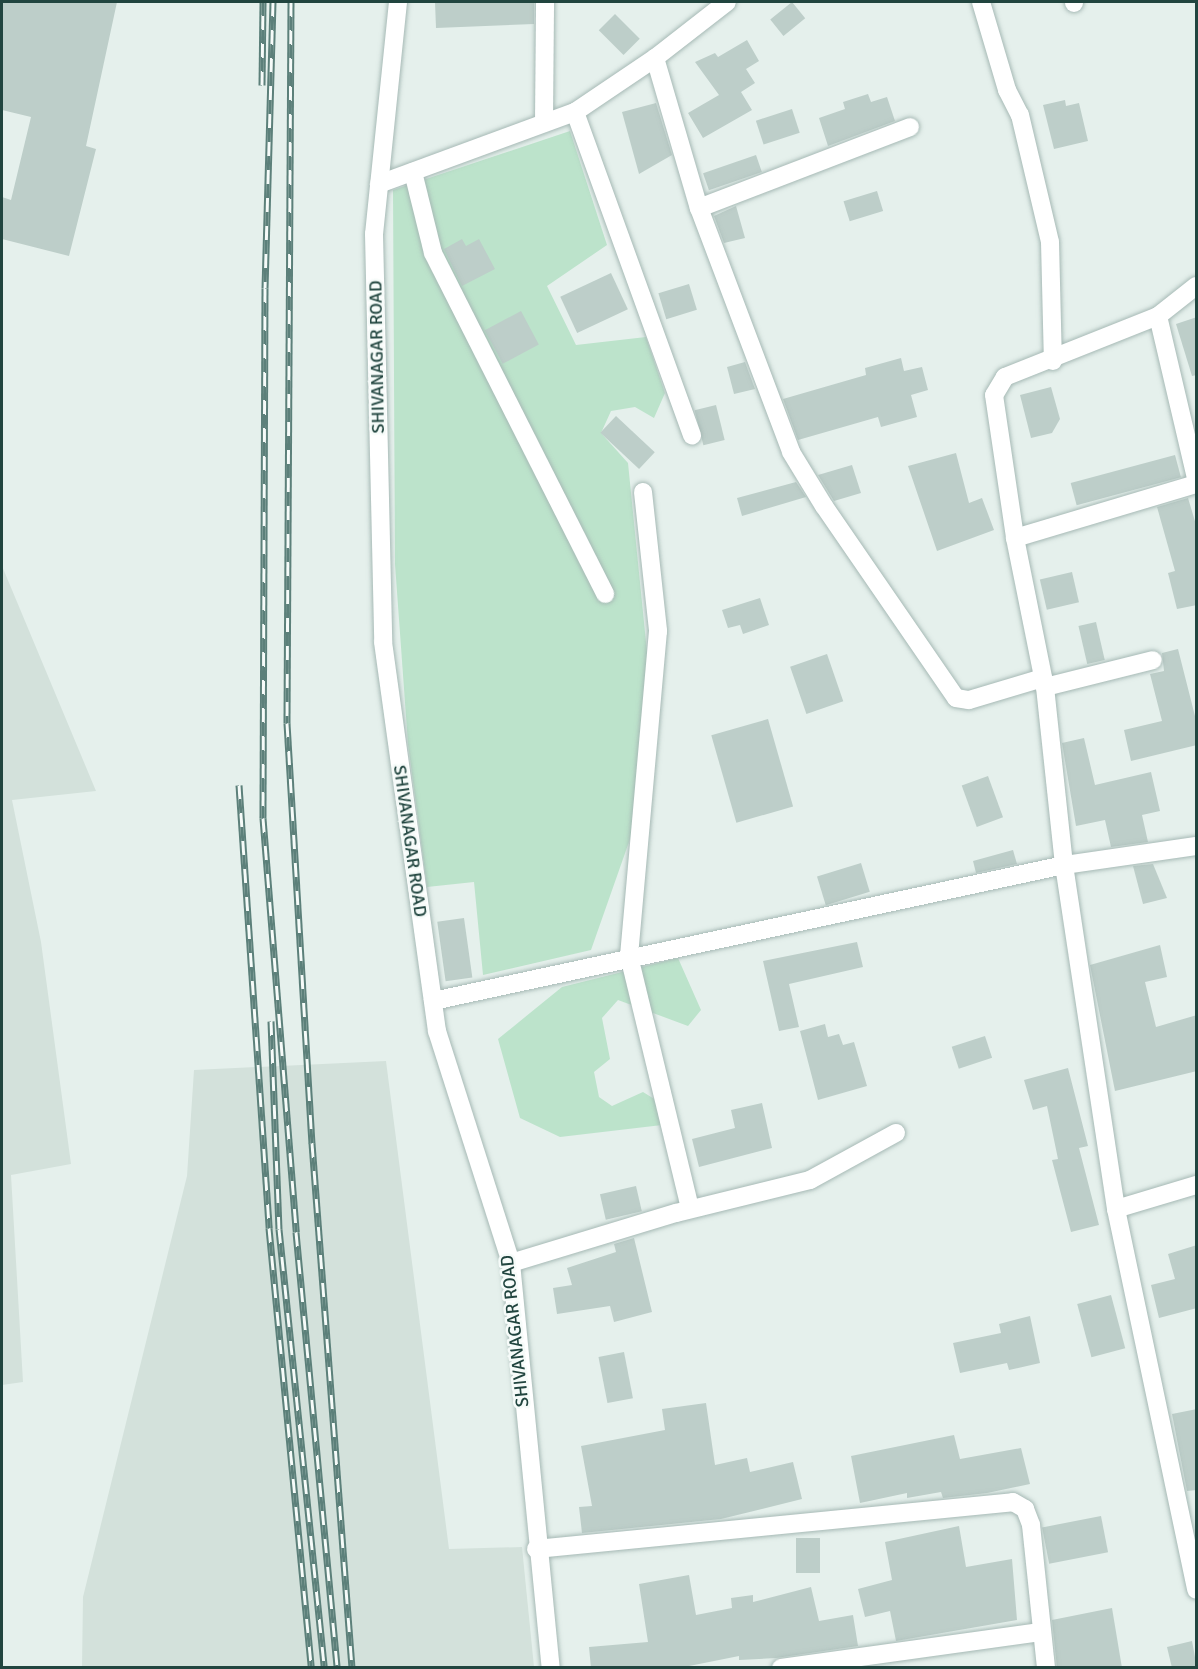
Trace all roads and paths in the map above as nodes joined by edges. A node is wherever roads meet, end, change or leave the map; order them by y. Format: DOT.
graph roads {
  1 [pos="398,2"];
  2 [pos="545,2"];
  3 [pos="727,2"];
  4 [pos="981,2"];
  5 [pos="655,58"];
  6 [pos="574,112"];
  7 [pos="544,122"];
  8 [pos="910,127"];
  9 [pos="413,172"];
  10 [pos="379,184"];
  11 [pos="699,208"];
  12 [pos="1197,286"];
  13 [pos="1158,316"];
  14 [pos="1053,362"];
  15 [pos="692,435"];
  16 [pos="1197,478"];
  17 [pos="1197,484"];
  18 [pos="643,492"];
  19 [pos="1015,538"];
  20 [pos="605,594"];
  21 [pos="1153,660"];
  22 [pos="1044,682"];
  23 [pos="1197,846"];
  24 [pos="1064,865"];
  25 [pos="629,956"];
  26 [pos="433,1001"];
  27 [pos="896,1133"];
  28 [pos="1197,1185"];
  29 [pos="690,1209"];
  30 [pos="1116,1209"];
  31 [pos="511,1263"];
  32 [pos="537,1549"];
  33 [pos="1197,1590"];
  34 [pos="1041,1632"];
  35 [pos="551,1668"];
  36 [pos="781,1668"];
  37 [pos="1046,1668"];
  1 -- 10 [label="street, SHIVANAGAR ROAD"];
  2 -- 7 [label="street"];
  3 -- 5 [label="street"];
  4 -- 14 [label="street"];
  5 -- 6 [label="street"];
  5 -- 11 [label="street"];
  6 -- 7 [label="street"];
  6 -- 15 [label="street"];
  7 -- 9 [label="street"];
  8 -- 11 [label="street"];
  9 -- 10 [label="street"];
  9 -- 20 [label="street"];
  10 -- 26 [label="street, SHIVANAGAR ROAD"];
  11 -- 22 [label="street"];
  12 -- 13 [label="street"];
  13 -- 14 [label="street"];
  13 -- 16 [label="street"];
  14 -- 19 [label="street"];
  17 -- 19 [label="street"];
  18 -- 25 [label="street"];
  19 -- 22 [label="street"];
  21 -- 22 [label="street"];
  22 -- 24 [label="street"];
  23 -- 24 [label="street"];
  24 -- 25 [label="street"];
  24 -- 30 [label="street"];
  25 -- 26 [label="street"];
  25 -- 29 [label="street"];
  26 -- 31 [label="street, SHIVANAGAR ROAD"];
  27 -- 29 [label="street"];
  28 -- 30 [label="street"];
  29 -- 31 [label="street"];
  30 -- 33 [label="street"];
  31 -- 32 [label="street, SHIVANAGAR ROAD"];
  32 -- 34 [label="street"];
  32 -- 35 [label="street, SHIVANAGAR ROAD"];
  34 -- 36 [label="street"];
  34 -- 37 [label="street"];
}
